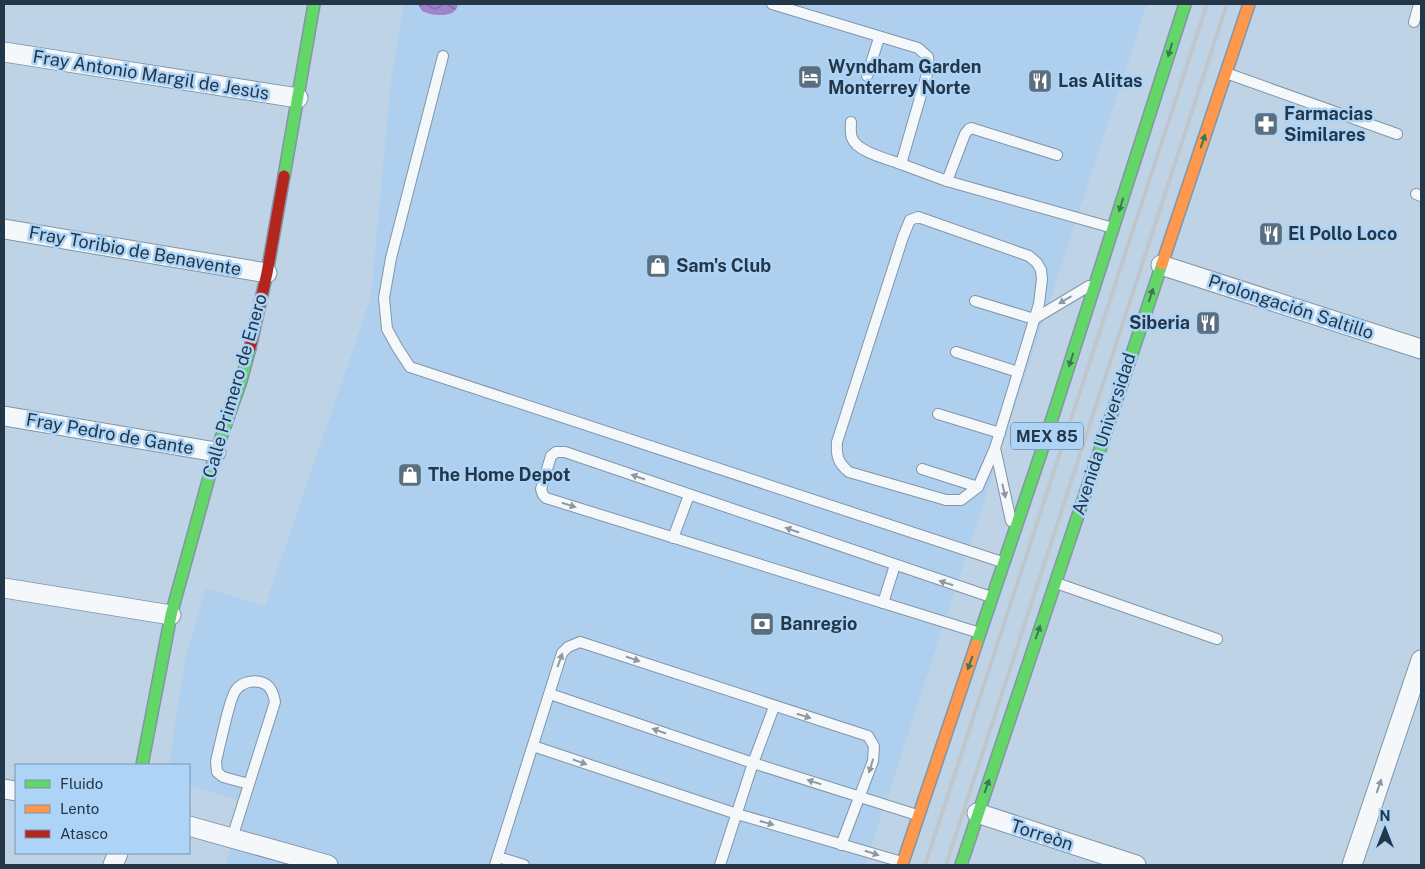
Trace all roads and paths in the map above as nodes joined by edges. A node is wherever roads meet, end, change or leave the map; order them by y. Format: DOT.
graph roads {
  1 [pos="314,4"];
  2 [pos="772,4"];
  3 [pos="1185,4"];
  4 [pos="1249,4"];
  5 [pos="1420,4"];
  6 [pos="1414,22"];
  7 [pos="879,38"];
  8 [pos="4,52"];
  9 [pos="444,56"];
  10 [pos="1226,73"];
  11 [pos="867,76"];
  12 [pos="298,98"];
  13 [pos="851,122"];
  14 [pos="1397,134"];
  15 [pos="1057,155"];
  16 [pos="901,164"];
  17 [pos="947,181"];
  18 [pos="1114,228"];
  19 [pos="4,229"];
  20 [pos="1161,266"];
  21 [pos="267,273"];
  22 [pos="1096,281"];
  23 [pos="975,301"];
  24 [pos="1034,319"];
  25 [pos="1421,350"];
  26 [pos="956,352"];
  27 [pos="1018,372"];
  28 [pos="938,414"];
  29 [pos="4,416"];
  30 [pos="1000,433"];
  31 [pos="995,448"];
  32 [pos="216,452"];
  33 [pos="922,469"];
  34 [pos="978,487"];
  35 [pos="689,495"];
  36 [pos="1014,534"];
  37 [pos="673,538"];
  38 [pos="1003,562"];
  39 [pos="895,565"];
  40 [pos="1055,583"];
  41 [pos="4,588"];
  42 [pos="992,598"];
  43 [pos="884,603"];
  44 [pos="171,615"];
  45 [pos="980,634"];
  46 [pos="1217,639"];
  47 [pos="1421,660"];
  48 [pos="550,694"];
  49 [pos="774,707"];
  50 [pos="533,746"];
  51 [pos="753,763"];
  52 [pos="142,764"];
  53 [pos="249,784"];
  54 [pos="860,797"];
  55 [pos="978,813"];
  56 [pos="736,814"];
  57 [pos="918,815"];
  58 [pos="190,826"];
  59 [pos="232,838"];
  60 [pos="841,845"];
  61 [pos="496,861"];
  62 [pos="902,864"];
  63 [pos="328,865"];
  64 [pos="524,865"];
  65 [pos="720,865"];
  66 [pos="961,865"];
  67 [pos="1136,865"];
  68 [pos="1352,865"];
  1 -- 12 [label="main road, Calle Primero de Enero"];
  2 -- 7 [label="lane"];
  3 -- 18 [label="main road, MEX 85, one-way"];
  4 -- 10 [label="main road, Avenida Universidad / MEX 85"];
  5 -- 6 [label="lane"];
  7 -- 11 [label="lane"];
  7 -- 16 [label="lane"];
  8 -- 12 [label="street, Fray Antonio Margil de Jesús"];
  9 -- 38 [label="lane"];
  10 -- 14 [label="lane"];
  20 -- 10 [label="main road, Avenida Universidad / MEX 85, one-way"];
  12 -- 21 [label="main road, Calle Primero de Enero"];
  13 -- 16 [label="lane"];
  15 -- 17 [label="lane"];
  16 -- 17 [label="lane"];
  17 -- 18 [label="lane"];
  18 -- 22 [label="main road, MEX 85"];
  19 -- 21 [label="street, Fray Toribio de Benavente"];
  20 -- 25 [label="street, Prolongación Saltillo"];
  40 -- 20 [label="main road, Avenida Universidad / MEX 85, one-way"];
  21 -- 32 [label="main road, Calle Primero de Enero"];
  22 -- 24 [label="lane, one-way"];
  22 -- 36 [label="main road, MEX 85, one-way"];
  23 -- 24 [label="lane"];
  24 -- 27 [label="lane"];
  24 -- 34 [label="lane"];
  26 -- 27 [label="lane"];
  27 -- 30 [label="lane"];
  28 -- 30 [label="lane"];
  29 -- 32 [label="street, Fray Pedro de Gante"];
  30 -- 31 [label="lane"];
  31 -- 34 [label="lane"];
  31 -- 36 [label="lane, one-way"];
  32 -- 44 [label="main road, Calle Primero de Enero"];
  33 -- 34 [label="lane"];
  35 -- 37 [label="lane"];
  35 -- 37 [label="lane, one-way"];
  39 -- 35 [label="lane, one-way"];
  36 -- 38 [label="main road, MEX 85"];
  37 -- 43 [label="lane"];
  38 -- 42 [label="main road, MEX 85"];
  42 -- 39 [label="lane, one-way"];
  39 -- 43 [label="lane"];
  40 -- 46 [label="lane"];
  55 -- 40 [label="main road, Avenida Universidad / MEX 85, one-way"];
  41 -- 44 [label="street"];
  42 -- 45 [label="main road, MEX 85"];
  43 -- 45 [label="lane"];
  44 -- 52 [label="main road, Calle Primero de Enero"];
  45 -- 57 [label="main road, MEX 85, one-way"];
  68 -- 47 [label="street, one-way"];
  48 -- 49 [label="lane, one-way"];
  48 -- 50 [label="lane"];
  51 -- 48 [label="lane, one-way"];
  49 -- 51 [label="lane"];
  49 -- 54 [label="lane, one-way"];
  50 -- 56 [label="lane, one-way"];
  50 -- 61 [label="lane"];
  54 -- 51 [label="lane, one-way"];
  51 -- 56 [label="lane"];
  53 -- 53 [label="lane"];
  53 -- 59 [label="lane"];
  54 -- 57 [label="lane"];
  54 -- 60 [label="lane"];
  55 -- 66 [label="main road, Avenida Universidad / MEX 85"];
  55 -- 67 [label="street, Torreòn"];
  56 -- 60 [label="lane, one-way"];
  56 -- 65 [label="lane"];
  57 -- 62 [label="main road, MEX 85"];
  58 -- 59 [label="street"];
  59 -- 63 [label="street"];
  60 -- 62 [label="lane, one-way"];
  61 -- 64 [label="lane"];
}
